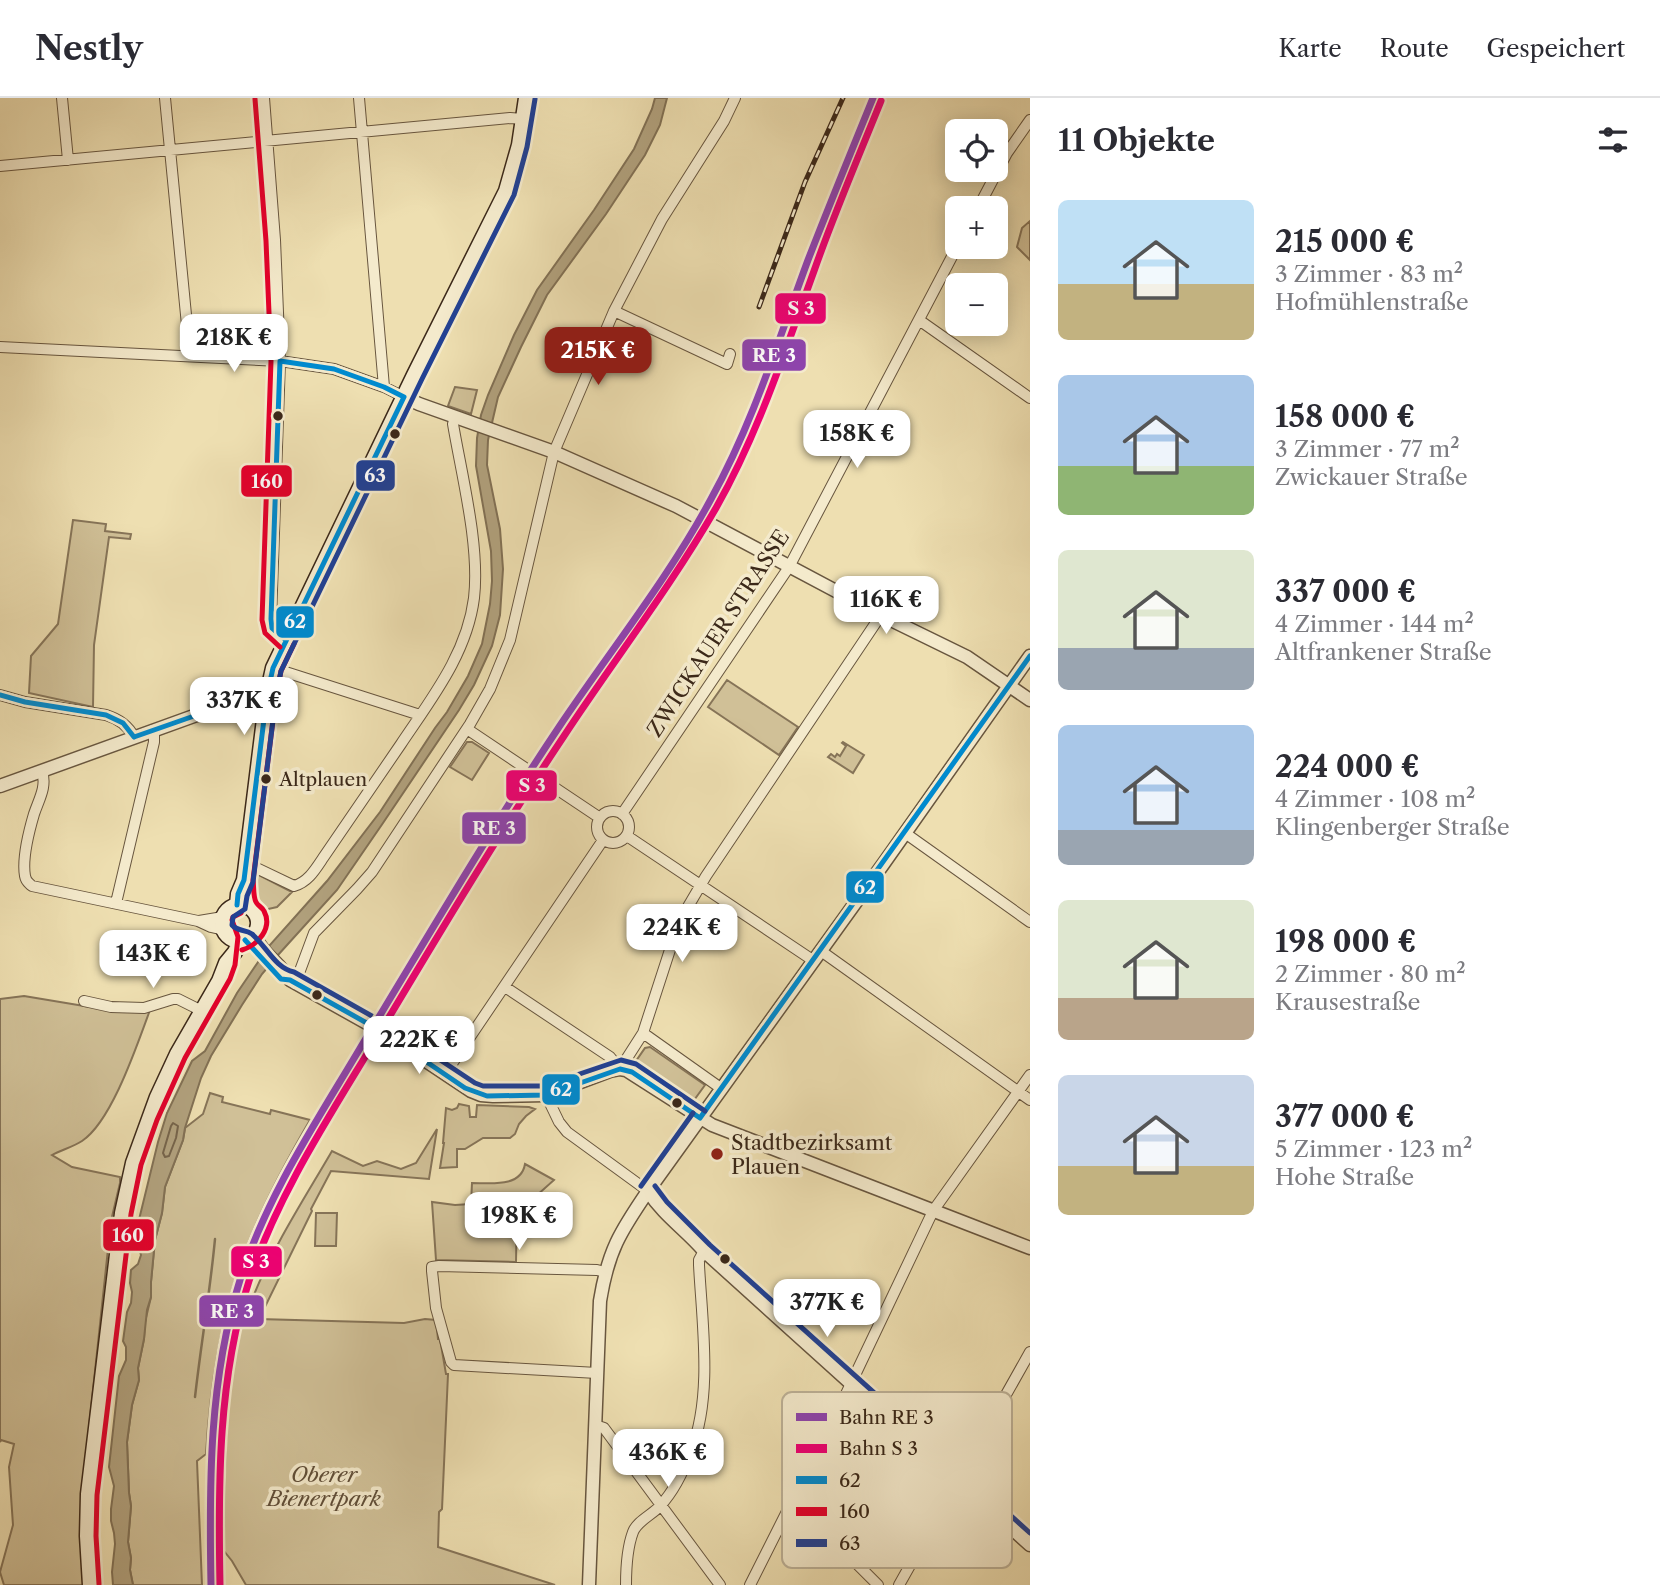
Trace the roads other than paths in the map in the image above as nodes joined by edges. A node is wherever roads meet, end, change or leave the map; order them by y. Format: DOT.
graph roads {
  1 [pos="62,98"];
  2 [pos="165,98"];
  3 [pos="264,98"];
  4 [pos="359,98"];
  5 [pos="526,98"];
  6 [pos="735,98"];
  7 [pos="523,119"];
  8 [pos="1030,120"];
  9 [pos="362,132"];
  10 [pos="268,140"];
  11 [pos="170,149"];
  12 [pos="68,160"];
  13 [pos="0,166"];
  14 [pos="984,196"];
  15 [pos="951,259"];
  16 [pos="614,310"];
  17 [pos="919,320"];
  18 [pos="0,347"];
  19 [pos="730,354"];
  20 [pos="190,356"];
  21 [pos="281,360"];
  22 [pos="384,387"];
  23 [pos="404,397"];
  24 [pos="1030,398"];
  25 [pos="461,419"];
  26 [pos="554,453"];
  27 [pos="789,567"];
  28 [pos="881,615"];
  29 [pos="286,640"];
  30 [pos="1030,656"];
  31 [pos="273,668"];
  32 [pos="1009,685"];
  33 [pos="0,695"];
  34 [pos="267,695"];
  35 [pos="1030,701"];
  36 [pos="421,715"];
  37 [pos="467,729"];
  38 [pos="153,730"];
  39 [pos="134,737"];
  40 [pos="42,771"];
  41 [pos="0,786"];
  42 [pos="622,814"];
  43 [pos="600,818"];
  44 [pos="905,833"];
  45 [pos="627,836"];
  46 [pos="603,840"];
  47 [pos="250,865"];
  48 [pos="702,885"];
  49 [pos="116,903"];
  50 [pos="242,906"];
  51 [pos="1030,922"];
  52 [pos="240,936"];
  53 [pos="818,956"];
  54 [pos="293,982"];
  55 [pos="505,987"];
  56 [pos="84,1001"];
  57 [pos="202,1011"];
  58 [pos="643,1033"];
  59 [pos="620,1069"];
  60 [pos="445,1074"];
  61 [pos="1030,1075"];
  62 [pos="722,1089"];
  63 [pos="1018,1091"];
  64 [pos="547,1095"];
  65 [pos="1030,1100"];
  66 [pos="700,1118"];
  67 [pos="648,1191"];
  68 [pos="933,1211"];
  69 [pos="1030,1248"];
  70 [pos="704,1251"];
  71 [pos="604,1272"];
  72 [pos="1030,1352"];
  73 [pos="597,1373"];
  74 [pos="851,1383"];
  75 [pos="846,1392"];
  76 [pos="861,1392"];
  77 [pos="1008,1392"];
  78 [pos="595,1425"];
  79 [pos="661,1506"];
  80 [pos="782,1521"];
  81 [pos="1012,1529"];
  82 [pos="1030,1545"];
  83 [pos="861,1568"];
  84 [pos="909,1568"];
  85 [pos="90,1585"];
  86 [pos="589,1585"];
  87 [pos="626,1585"];
  88 [pos="720,1585"];
  89 [pos="750,1585"];
  90 [pos="878,1585"];
  91 [pos="899,1585"];
  1 -- 12 [label="street"];
  2 -- 11 [label="street"];
  3 -- 10 [label="street"];
  4 -- 9 [label="street"];
  5 -- 7 [label="main road"];
  6 -- 16 [label="street"];
  7 -- 9 [label="street"];
  7 -- 23 [label="main road"];
  8 -- 14 [label="street"];
  9 -- 10 [label="street"];
  9 -- 22 [label="street"];
  10 -- 11 [label="street"];
  10 -- 21 [label="street"];
  11 -- 12 [label="street"];
  11 -- 20 [label="street"];
  12 -- 13 [label="street"];
  15 -- 17 [label="street, ZWICKAUER STRASSE"];
  16 -- 19 [label="street"];
  16 -- 26 [label="street"];
  17 -- 24 [label="street"];
  17 -- 27 [label="street, ZWICKAUER STRASSE"];
  18 -- 20 [label="street"];
  20 -- 21 [label="street"];
  21 -- 22 [label="street"];
  21 -- 29 [label="street"];
  22 -- 23 [label="street"];
  23 -- 25 [label="street"];
  23 -- 29 [label="main road"];
  25 -- 26 [label="street"];
  25 -- 36 [label="street"];
  26 -- 27 [label="street"];
  26 -- 37 [label="street"];
  27 -- 28 [label="street"];
  27 -- 42 [label="street, ZWICKAUER STRASSE"];
  28 -- 32 [label="street"];
  28 -- 48 [label="street"];
  29 -- 31 [label="main road"];
  30 -- 32 [label="street"];
  31 -- 34 [label="main road"];
  31 -- 36 [label="street"];
  32 -- 35 [label="street"];
  32 -- 44 [label="street"];
  33 -- 39 [label="street"];
  34 -- 38 [label="street"];
  34 -- 47 [label="main road"];
  36 -- 47 [label="street"];
  37 -- 43 [label="street"];
  37 -- 54 [label="street"];
  38 -- 39 [label="street"];
  38 -- 49 [label="street"];
  39 -- 40 [label="street"];
  40 -- 41 [label="street"];
  40 -- 49 [label="street"];
  42 -- 43 [label="street"];
  42 -- 45 [label="street"];
  43 -- 46 [label="street"];
  44 -- 51 [label="street"];
  44 -- 53 [label="street"];
  45 -- 46 [label="street"];
  45 -- 48 [label="street"];
  46 -- 55 [label="street"];
  47 -- 50 [label="main road"];
  48 -- 53 [label="street"];
  48 -- 58 [label="street"];
  49 -- 52 [label="street"];
  50 -- 52 [label="main road"];
  50 -- 52 [label="main road"];
  52 -- 54 [label="street"];
  52 -- 57 [label="main road"];
  53 -- 62 [label="street"];
  53 -- 63 [label="street"];
  54 -- 60 [label="street"];
  55 -- 59 [label="street"];
  55 -- 60 [label="street"];
  56 -- 57 [label="street"];
  57 -- 85 [label="main road"];
  58 -- 59 [label="street"];
  58 -- 62 [label="street"];
  59 -- 64 [label="street"];
  59 -- 66 [label="street"];
  60 -- 64 [label="street"];
  61 -- 63 [label="street"];
  62 -- 66 [label="street"];
  63 -- 65 [label="street"];
  63 -- 68 [label="street"];
  64 -- 67 [label="street"];
  66 -- 67 [label="street"];
  66 -- 68 [label="street"];
  67 -- 70 [label="street"];
  67 -- 71 [label="street"];
  68 -- 69 [label="street"];
  68 -- 74 [label="street"];
  70 -- 74 [label="street"];
  70 -- 79 [label="street"];
  71 -- 73 [label="street"];
  71 -- 73 [label="street"];
  72 -- 77 [label="street"];
  73 -- 78 [label="street"];
  74 -- 75 [label="street"];
  74 -- 76 [label="street"];
  78 -- 79 [label="street"];
  78 -- 86 [label="street"];
  79 -- 87 [label="street"];
  79 -- 88 [label="street"];
  80 -- 89 [label="street"];
  81 -- 82 [label="street"];
  83 -- 90 [label="street"];
  84 -- 91 [label="street"];
}
